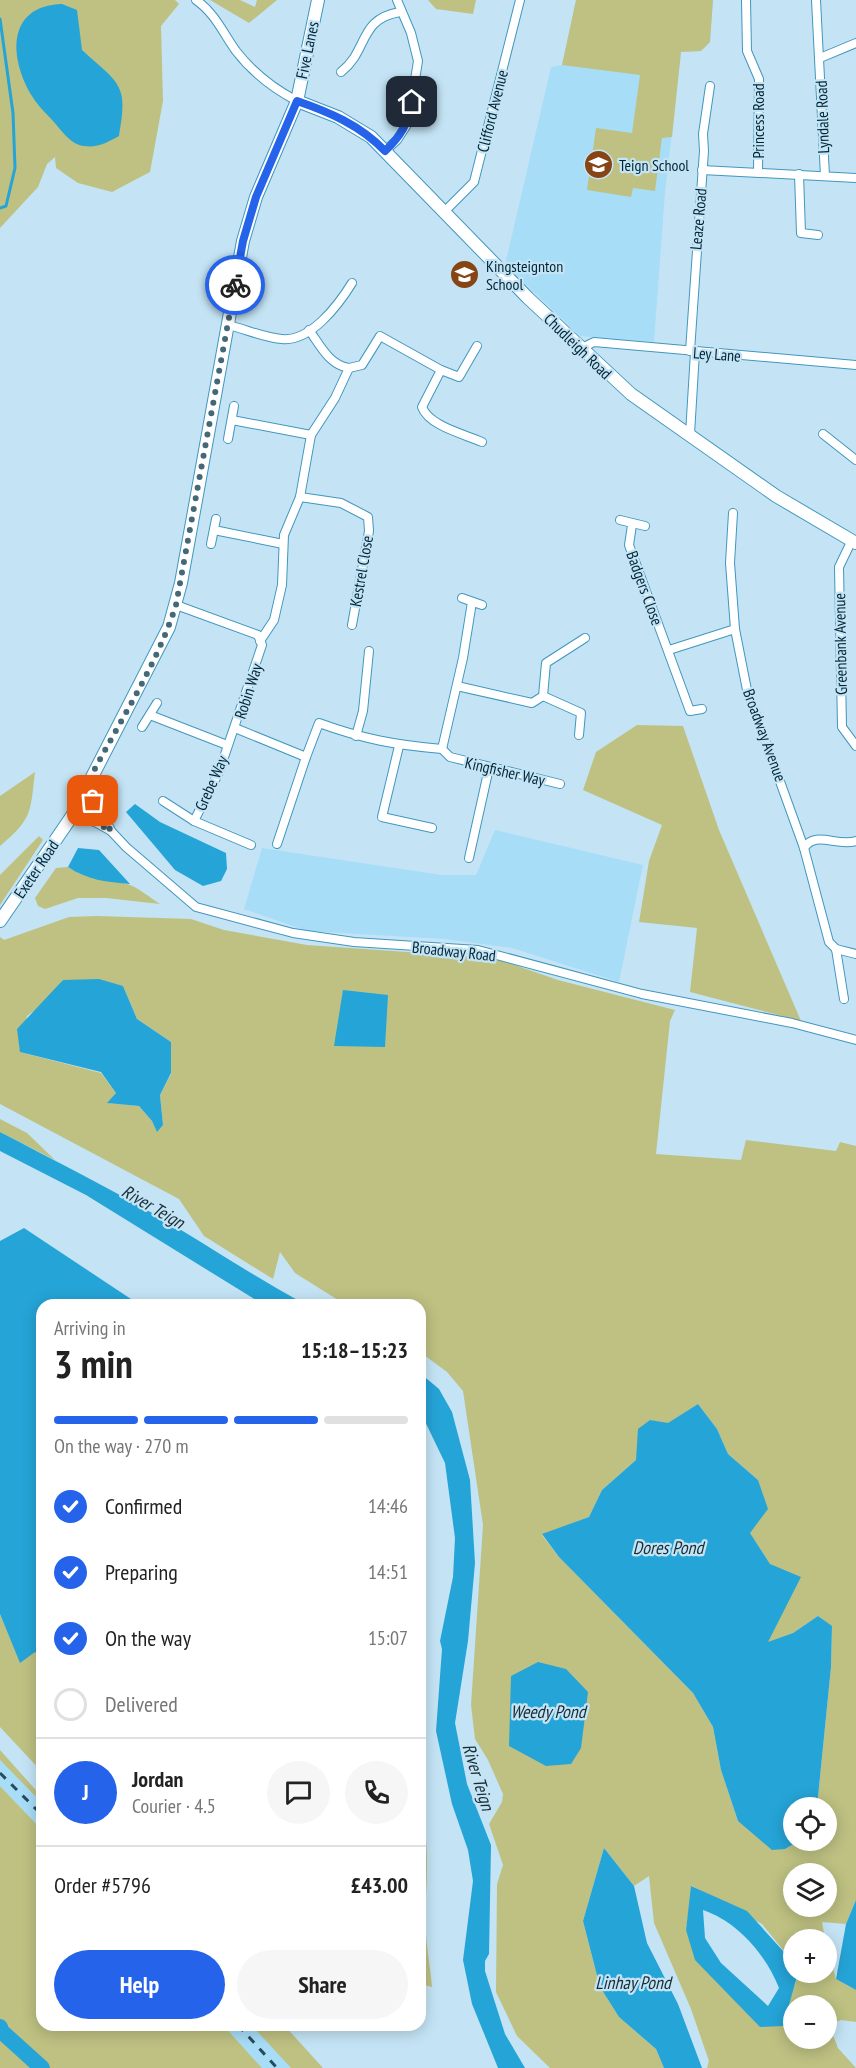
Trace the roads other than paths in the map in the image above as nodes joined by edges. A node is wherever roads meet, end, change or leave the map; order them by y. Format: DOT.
graph roads {
  1 [pos="196,0"];
  2 [pos="318,0"];
  3 [pos="397,0"];
  4 [pos="520,0"];
  5 [pos="746,0"];
  6 [pos="816,0"];
  7 [pos="400,12"];
  8 [pos="856,42"];
  9 [pos="820,58"];
  10 [pos="341,72"];
  11 [pos="710,86"];
  12 [pos="297,101"];
  13 [pos="385,151"];
  14 [pos="702,170"];
  15 [pos="758,172"];
  16 [pos="800,174"];
  17 [pos="825,176"];
  18 [pos="856,178"];
  19 [pos="445,211"];
  20 [pos="818,236"];
  21 [pos="352,283"];
  22 [pos="228,325"];
  23 [pos="309,330"];
  24 [pos="477,346"];
  25 [pos="580,349"];
  26 [pos="693,352"];
  27 [pos="856,365"];
  28 [pos="349,368"];
  29 [pos="441,370"];
  30 [pos="234,406"];
  31 [pos="232,420"];
  32 [pos="690,434"];
  33 [pos="823,434"];
  34 [pos="311,435"];
  35 [pos="228,439"];
  36 [pos="482,442"];
  37 [pos="856,460"];
  38 [pos="300,497"];
  39 [pos="733,513"];
  40 [pos="216,519"];
  41 [pos="620,520"];
  42 [pos="632,525"];
  43 [pos="645,526"];
  44 [pos="214,530"];
  45 [pos="854,542"];
  46 [pos="211,544"];
  47 [pos="283,544"];
  48 [pos="462,598"];
  49 [pos="472,602"];
  50 [pos="176,605"];
  51 [pos="482,605"];
  52 [pos="352,625"];
  53 [pos="735,629"];
  54 [pos="585,638"];
  55 [pos="260,640"];
  56 [pos="669,650"];
  57 [pos="369,651"];
  58 [pos="457,686"];
  59 [pos="543,696"];
  60 [pos="157,703"];
  61 [pos="702,709"];
  62 [pos="150,715"];
  63 [pos="142,727"];
  64 [pos="235,728"];
  65 [pos="579,735"];
  66 [pos="356,736"];
  67 [pos="227,745"];
  68 [pos="399,746"];
  69 [pos="856,746"];
  70 [pos="442,749"];
  71 [pos="306,757"];
  72 [pos="489,768"];
  73 [pos="560,784"];
  74 [pos="85,791"];
  75 [pos="163,801"];
  76 [pos="72,816"];
  77 [pos="194,821"];
  78 [pos="432,828"];
  79 [pos="111,831"];
  80 [pos="856,841"];
  81 [pos="277,844"];
  82 [pos="251,845"];
  83 [pos="804,848"];
  84 [pos="469,858"];
  85 [pos="0,921"];
  86 [pos="836,949"];
  87 [pos="856,954"];
  88 [pos="844,999"];
  89 [pos="856,1040"];
  1 -- 12 [label="street"];
  2 -- 12 [label="street, Five Lanes"];
  3 -- 7 [label="street"];
  4 -- 19 [label="street, Clifford Avenue"];
  5 -- 15 [label="street, Princess Road"];
  6 -- 9 [label="street, Lyndale Road"];
  7 -- 10 [label="street"];
  7 -- 13 [label="street"];
  8 -- 9 [label="street, Lyndale Road"];
  9 -- 17 [label="street, Lyndale Road"];
  11 -- 14 [label="street, Leaze Road"];
  12 -- 13 [label="street, Chudleigh Road"];
  12 -- 22 [label="street, Exeter Road"];
  13 -- 19 [label="street, Chudleigh Road"];
  14 -- 15 [label="street"];
  14 -- 26 [label="street, Leaze Road"];
  15 -- 16 [label="street"];
  16 -- 17 [label="street"];
  16 -- 20 [label="street"];
  17 -- 18 [label="street"];
  19 -- 25 [label="street, Chudleigh Road"];
  21 -- 23 [label="street"];
  22 -- 23 [label="street"];
  22 -- 50 [label="street, Exeter Road"];
  23 -- 28 [label="street"];
  24 -- 29 [label="street"];
  25 -- 26 [label="street, Ley Lane"];
  25 -- 32 [label="street, Chudleigh Road"];
  26 -- 27 [label="street, Ley Lane"];
  26 -- 32 [label="street, Leaze Road"];
  28 -- 29 [label="street"];
  28 -- 34 [label="street"];
  29 -- 36 [label="street"];
  30 -- 31 [label="street"];
  31 -- 34 [label="street"];
  31 -- 35 [label="street"];
  32 -- 45 [label="street, Chudleigh Road"];
  33 -- 37 [label="street"];
  34 -- 38 [label="street"];
  38 -- 47 [label="street"];
  38 -- 52 [label="street, Kestrel Close"];
  39 -- 53 [label="street, Broadway Avenue"];
  40 -- 44 [label="street"];
  41 -- 42 [label="street, Badgers Close"];
  42 -- 43 [label="street, Badgers Close"];
  42 -- 56 [label="street, Badgers Close"];
  44 -- 46 [label="street"];
  44 -- 47 [label="street"];
  45 -- 69 [label="street, Greenbank Avenue"];
  47 -- 55 [label="street"];
  48 -- 49 [label="street"];
  49 -- 51 [label="street"];
  49 -- 58 [label="street"];
  50 -- 55 [label="street, Robin Way"];
  50 -- 74 [label="street, Exeter Road"];
  53 -- 56 [label="street"];
  53 -- 83 [label="street, Broadway Avenue"];
  54 -- 59 [label="street"];
  55 -- 64 [label="street, Robin Way"];
  56 -- 61 [label="street, Badgers Close"];
  57 -- 66 [label="street"];
  58 -- 59 [label="street"];
  58 -- 70 [label="street"];
  59 -- 65 [label="street"];
  60 -- 62 [label="street"];
  62 -- 63 [label="street"];
  62 -- 67 [label="street"];
  64 -- 67 [label="street, Robin Way"];
  64 -- 71 [label="street, Robin Way"];
  66 -- 68 [label="street"];
  66 -- 71 [label="street"];
  67 -- 77 [label="street, Grebe Way"];
  68 -- 70 [label="street"];
  68 -- 78 [label="street"];
  70 -- 72 [label="street, Kingfisher Way"];
  71 -- 81 [label="street"];
  72 -- 73 [label="street, Kingfisher Way"];
  72 -- 84 [label="street"];
  74 -- 76 [label="street, Exeter Road"];
  74 -- 79 [label="street, Broadway Road"];
  75 -- 77 [label="street, Grebe Way"];
  76 -- 79 [label="street, Broadway Road"];
  76 -- 85 [label="street, Exeter Road"];
  77 -- 82 [label="street, Grebe Way"];
  79 -- 89 [label="street, Broadway Road"];
  80 -- 83 [label="street"];
  83 -- 86 [label="street, Broadway Avenue"];
  86 -- 87 [label="street"];
  86 -- 88 [label="street, Broadway Avenue"];
}
